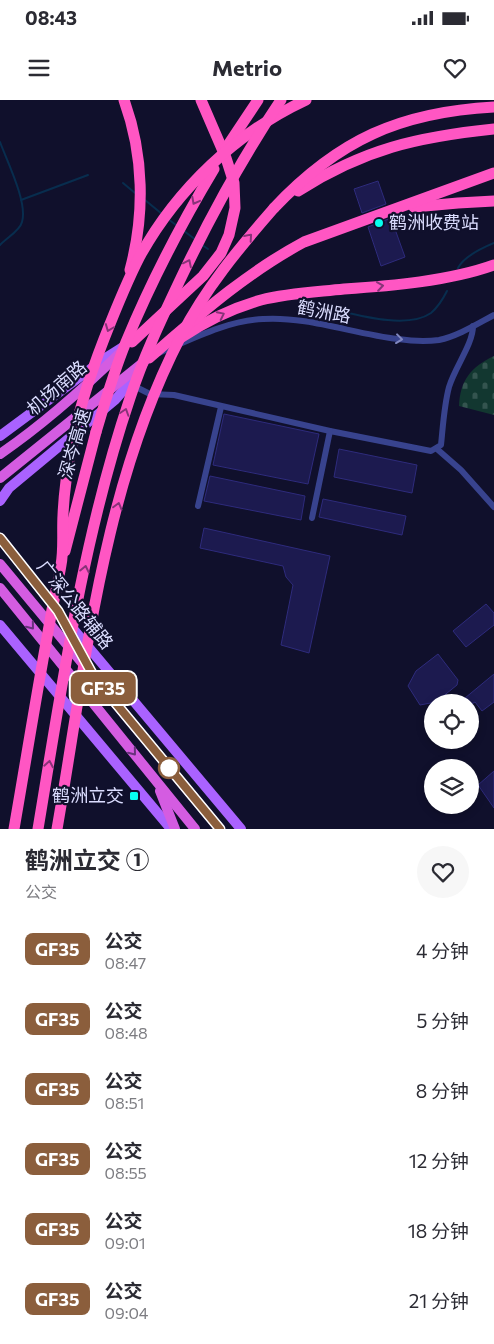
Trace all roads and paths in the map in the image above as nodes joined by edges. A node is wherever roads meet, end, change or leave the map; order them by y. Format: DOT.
graph roads {
  1 [pos="124,100"];
  2 [pos="201,100"];
  3 [pos="258,100"];
  4 [pos="281,100"];
  5 [pos="306,100"];
  6 [pos="494,107"];
  7 [pos="494,129"];
  8 [pos="494,173"];
  9 [pos="494,201"];
  10 [pos="274,208"];
  11 [pos="390,211"];
  12 [pos="494,266"];
  13 [pos="127,282"];
  14 [pos="494,315"];
  15 [pos="474,326"];
  16 [pos="132,342"];
  17 [pos="149,358"];
  18 [pos="130,384"];
  19 [pos="221,407"];
  20 [pos="330,431"];
  21 [pos="0,436"];
  22 [pos="437,449"];
  23 [pos="0,454"];
  24 [pos="20,478"];
  25 [pos="0,479"];
  26 [pos="0,501"];
  27 [pos="198,506"];
  28 [pos="494,507"];
  29 [pos="312,518"];
  30 [pos="0,537"];
  31 [pos="62,563"];
  32 [pos="0,564"];
  33 [pos="0,588"];
  34 [pos="58,611"];
  35 [pos="0,624"];
  36 [pos="94,677"];
  37 [pos="156,780"];
  38 [pos="14,829"];
  39 [pos="38,829"];
  40 [pos="57,829"];
  41 [pos="171,829"];
  42 [pos="175,829"];
  43 [pos="195,829"];
  44 [pos="220,829"];
  45 [pos="241,829"];
  1 -- 13 [label="highway, bridge"];
  2 -- 16 [label="highway"];
  3 -- 31 [label="highway, 深岑高速, one-way, bridge"];
  39 -- 4 [label="highway, one-way, bridge"];
  5 -- 13 [label="highway, bridge"];
  6 -- 10 [label="highway"];
  7 -- 10 [label="highway"];
  8 -- 11 [label="highway"];
  9 -- 11 [label="highway"];
  40 -- 10 [label="highway, one-way, bridge"];
  11 -- 17 [label="highway"];
  17 -- 12 [label="highway, one-way"];
  13 -- 31 [label="highway, one-way, bridge"];
  14 -- 15 [label="street, 鹤洲路"];
  17 -- 15 [label="street, 鹤洲路, one-way"];
  15 -- 22 [label="street"];
  16 -- 21 [label="main road"];
  16 -- 23 [label="highway, 机场南路"];
  17 -- 18 [label="main road"];
  17 -- 25 [label="highway, 机场南路"];
  18 -- 19 [label="street"];
  18 -- 24 [label="main road"];
  19 -- 20 [label="street"];
  19 -- 27 [label="street"];
  20 -- 22 [label="street"];
  20 -- 29 [label="street"];
  22 -- 28 [label="street"];
  24 -- 25 [label="main road"];
  24 -- 26 [label="main road"];
  30 -- 34 [label="main road, 广深公路辅路"];
  31 -- 38 [label="highway, 深岑高速, bridge"];
  32 -- 36 [label="highway"];
  33 -- 37 [label="highway, one-way"];
  34 -- 36 [label="highway"];
  34 -- 45 [label="main road, 广深公路辅路"];
  35 -- 41 [label="main road"];
  36 -- 44 [label="highway"];
  37 -- 42 [label="highway"];
  37 -- 43 [label="highway"];
}
